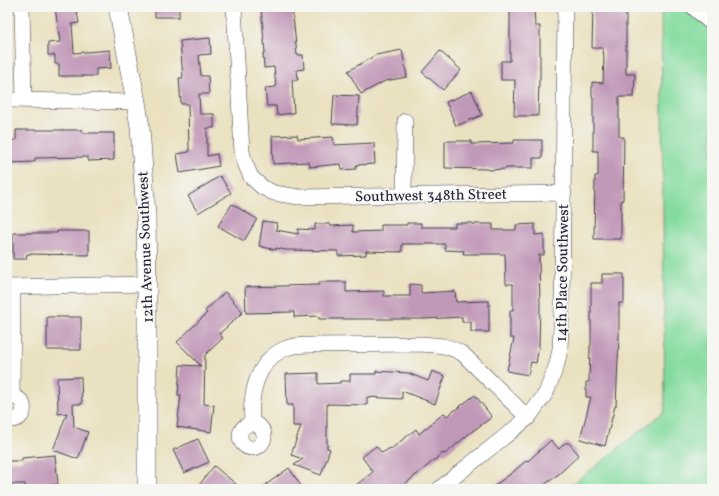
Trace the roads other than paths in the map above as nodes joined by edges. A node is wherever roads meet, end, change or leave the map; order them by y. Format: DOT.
graph roads {
  1 [pos="22,7"];
  2 [pos="118,7"];
  3 [pos="234,7"];
  4 [pos="564,7"];
  5 [pos="693,7"];
  6 [pos="712,24"];
  7 [pos="7,100"];
  8 [pos="24,100"];
  9 [pos="136,102"];
  10 [pos="405,121"];
  11 [pos="564,193"];
  12 [pos="404,195"];
  13 [pos="147,284"];
  14 [pos="10,287"];
  15 [pos="10,397"];
  16 [pos="528,418"];
  17 [pos="7,419"];
  18 [pos="252,424"];
  19 [pos="147,489"];
  20 [pos="439,489"];
  1 -- 8 [label="street"];
  2 -- 9 [label="street, 12th Avenue Southwest"];
  3 -- 12 [label="street, Southwest 348th Street"];
  4 -- 11 [label="street, 14th Place Southwest"];
  5 -- 6 [label="street"];
  7 -- 8 [label="street"];
  8 -- 9 [label="street"];
  9 -- 13 [label="street, 12th Avenue Southwest"];
  10 -- 12 [label="street"];
  11 -- 12 [label="street, Southwest 348th Street"];
  11 -- 16 [label="street, 14th Place Southwest"];
  13 -- 14 [label="street"];
  13 -- 19 [label="street, 12th Avenue Southwest"];
  14 -- 15 [label="street"];
  15 -- 17 [label="street"];
  16 -- 18 [label="street"];
  16 -- 20 [label="street, 14th Place Southwest"];
}
